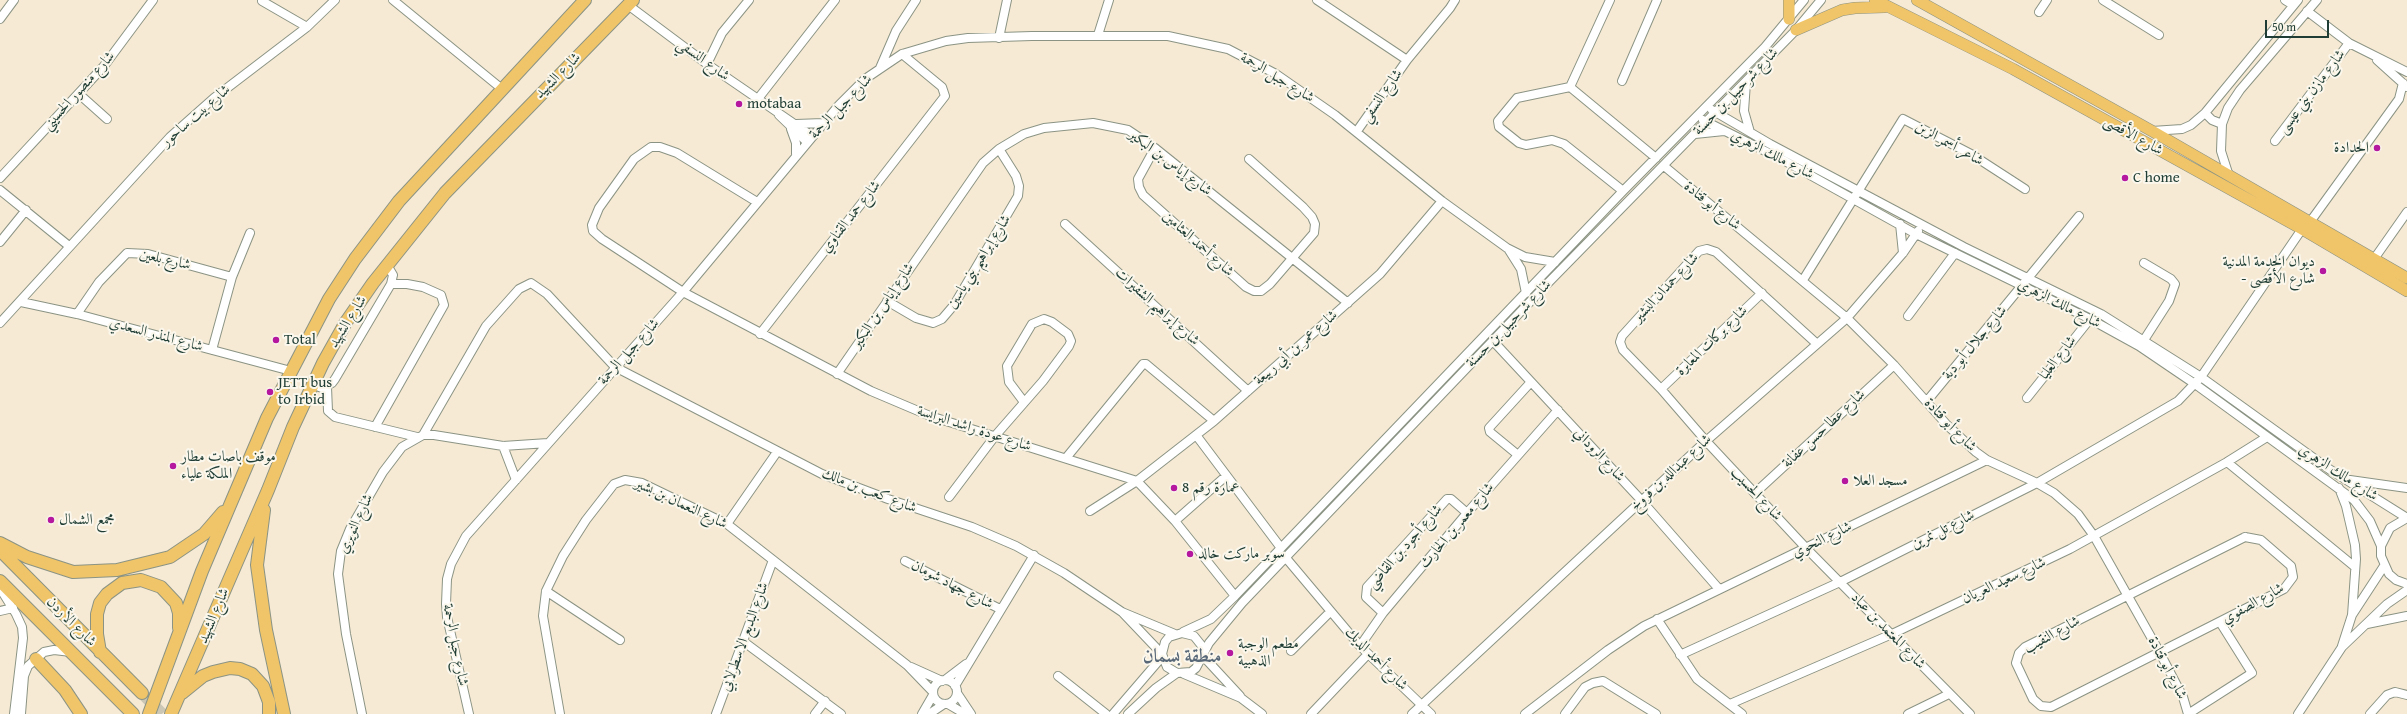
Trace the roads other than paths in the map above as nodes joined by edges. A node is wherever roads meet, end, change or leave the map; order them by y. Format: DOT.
graph roads {
  1 [pos="14,0"];
  2 [pos="153,0"];
  3 [pos="335,0"];
  4 [pos="393,0"];
  5 [pos="585,0"];
  6 [pos="749,0"];
  7 [pos="835,0"];
  8 [pos="916,0"];
  9 [pos="1007,0"];
  10 [pos="1109,0"];
  11 [pos="1317,0"];
  12 [pos="1455,0"];
  13 [pos="1610,0"];
  14 [pos="1657,0"];
  15 [pos="1789,0"];
  16 [pos="1804,0"];
  17 [pos="1821,0"];
  18 [pos="1875,0"];
  19 [pos="1917,0"];
  20 [pos="2047,0"];
  21 [pos="2103,0"];
  22 [pos="2285,0"];
  23 [pos="2317,0"];
  24 [pos="262,1"];
  25 [pos="630,3"];
  26 [pos="2296,3"];
  27 [pos="1890,7"];
  28 [pos="2307,11"];
  29 [pos="2039,12"];
  30 [pos="0,19"];
  31 [pos="1789,19"];
  32 [pos="308,27"];
  33 [pos="1796,30"];
  34 [pos="1098,35"];
  35 [pos="2159,35"];
  36 [pos="999,38"];
  37 [pos="2350,43"];
  38 [pos="902,54"];
  39 [pos="2370,54"];
  40 [pos="1407,60"];
  41 [pos="707,64"];
  42 [pos="880,68"];
  43 [pos="2406,70"];
  44 [pos="1622,81"];
  45 [pos="1746,82"];
  46 [pos="2402,83"];
  47 [pos="502,88"];
  48 [pos="1570,88"];
  49 [pos="79,94"];
  50 [pos="2403,98"];
  51 [pos="757,100"];
  52 [pos="1707,106"];
  53 [pos="1717,113"];
  54 [pos="2205,113"];
  55 [pos="1698,116"];
  56 [pos="107,119"];
  57 [pos="1707,122"];
  58 [pos="823,123"];
  59 [pos="2222,124"];
  60 [pos="793,126"];
  61 [pos="1357,131"];
  62 [pos="1725,131"];
  63 [pos="2152,131"];
  64 [pos="1750,132"];
  65 [pos="1695,134"];
  66 [pos="809,139"];
  67 [pos="2275,141"];
  68 [pos="1155,148"];
  69 [pos="999,149"];
  70 [pos="796,154"];
  71 [pos="1656,158"];
  72 [pos="1249,159"];
  73 [pos="1664,166"];
  74 [pos="2229,176"];
  75 [pos="0,178"];
  76 [pos="2025,188"];
  77 [pos="0,190"];
  78 [pos="1623,191"];
  79 [pos="1860,191"];
  80 [pos="1855,199"];
  81 [pos="1442,201"];
  82 [pos="756,202"];
  83 [pos="26,210"];
  84 [pos="2407,212"];
  85 [pos="2079,216"];
  86 [pos="1065,224"];
  87 [pos="1900,224"];
  88 [pos="1922,224"];
  89 [pos="2306,226"];
  90 [pos="250,234"];
  91 [pos="1916,234"];
  92 [pos="0,242"];
  93 [pos="69,246"];
  94 [pos="1507,248"];
  95 [pos="1903,253"];
  96 [pos="1955,253"];
  97 [pos="1292,259"];
  98 [pos="2374,259"];
  99 [pos="1555,262"];
  100 [pos="2144,263"];
  101 [pos="387,265"];
  102 [pos="232,278"];
  103 [pos="2029,278"];
  104 [pos="2407,278"];
  105 [pos="1803,280"];
  106 [pos="391,284"];
  107 [pos="2023,286"];
  108 [pos="2407,291"];
  109 [pos="683,292"];
  110 [pos="1526,293"];
  111 [pos="1762,293"];
  112 [pos="887,301"];
  113 [pos="21,302"];
  114 [pos="1348,303"];
  115 [pos="77,314"];
  116 [pos="1908,316"];
  117 [pos="1847,318"];
  118 [pos="1,319"];
  119 [pos="2090,319"];
  120 [pos="760,334"];
  121 [pos="2144,340"];
  122 [pos="1493,341"];
  123 [pos="1816,342"];
  124 [pos="212,350"];
  125 [pos="1894,365"];
  126 [pos="615,367"];
  127 [pos="291,371"];
  128 [pos="837,374"];
  129 [pos="2201,377"];
  130 [pos="1531,382"];
  131 [pos="312,384"];
  132 [pos="2195,384"];
  133 [pos="327,387"];
  134 [pos="1661,388"];
  135 [pos="1248,391"];
  136 [pos="2027,398"];
  137 [pos="1927,401"];
  138 [pos="1024,402"];
  139 [pos="1558,410"];
  140 [pos="1214,421"];
  141 [pos="375,427"];
  142 [pos="1196,435"];
  143 [pos="420,436"];
  144 [pos="995,436"];
  145 [pos="2267,437"];
  146 [pos="1706,441"];
  147 [pos="548,443"];
  148 [pos="503,446"];
  149 [pos="776,452"];
  150 [pos="1518,455"];
  151 [pos="1066,458"];
  152 [pos="1987,460"];
  153 [pos="2227,462"];
  154 [pos="1226,476"];
  155 [pos="516,480"];
  156 [pos="2347,480"];
  157 [pos="1136,481"];
  158 [pos="2038,483"];
  159 [pos="239,485"];
  160 [pos="2338,488"];
  161 [pos="2407,488"];
  162 [pos="268,490"];
  163 [pos="1755,493"];
  164 [pos="949,497"];
  165 [pos="1641,500"];
  166 [pos="1090,511"];
  167 [pos="1467,513"];
  168 [pos="2407,518"];
  169 [pos="1175,521"];
  170 [pos="727,524"];
  171 [pos="2094,536"];
  172 [pos="0,543"];
  173 [pos="2381,546"];
  174 [pos="1281,548"];
  175 [pos="1806,548"];
  176 [pos="0,550"];
  177 [pos="1034,555"];
  178 [pos="1286,558"];
  179 [pos="773,560"];
  180 [pos="905,561"];
  181 [pos="2384,566"];
  182 [pos="2355,567"];
  183 [pos="0,581"];
  184 [pos="1840,582"];
  185 [pos="2407,584"];
  186 [pos="0,588"];
  187 [pos="1719,589"];
  188 [pos="2407,590"];
  189 [pos="546,591"];
  190 [pos="2128,595"];
  191 [pos="1235,596"];
  192 [pos="13,608"];
  193 [pos="1000,609"];
  194 [pos="0,611"];
  195 [pos="1122,612"];
  196 [pos="1330,612"];
  197 [pos="1383,613"];
  198 [pos="2352,615"];
  199 [pos="2407,616"];
  200 [pos="1657,619"];
  201 [pos="2220,622"];
  202 [pos="2366,624"];
  203 [pos="1179,633"];
  204 [pos="1892,634"];
  205 [pos="620,640"];
  206 [pos="744,642"];
  207 [pos="1360,646"];
  208 [pos="2342,647"];
  209 [pos="1291,650"];
  210 [pos="72,652"];
  211 [pos="100,652"];
  212 [pos="2160,653"];
  213 [pos="23,654"];
  214 [pos="1203,654"];
  215 [pos="1368,654"];
  216 [pos="1680,655"];
  217 [pos="171,656"];
  218 [pos="1162,656"];
  219 [pos="36,659"];
  220 [pos="972,659"];
  221 [pos="907,665"];
  222 [pos="1180,673"];
  223 [pos="1058,676"];
  224 [pos="944,681"];
  225 [pos="956,689"];
  226 [pos="142,693"];
  227 [pos="933,693"];
  228 [pos="1949,694"];
  229 [pos="180,695"];
  230 [pos="2407,695"];
  231 [pos="1241,698"];
  232 [pos="825,701"];
  233 [pos="946,704"];
  234 [pos="1422,704"];
  235 [pos="1730,704"];
  236 [pos="14,714"];
  237 [pos="21,714"];
  238 [pos="81,714"];
  239 [pos="133,714"];
  240 [pos="149,714"];
  241 [pos="172,714"];
  242 [pos="269,714"];
  243 [pos="284,714"];
  244 [pos="362,714"];
  245 [pos="469,714"];
  246 [pos="560,714"];
  247 [pos="716,714"];
  248 [pos="815,714"];
  249 [pos="841,714"];
  250 [pos="922,714"];
  251 [pos="929,714"];
  252 [pos="965,714"];
  253 [pos="971,714"];
  254 [pos="1106,714"];
  255 [pos="1113,714"];
  256 [pos="1128,714"];
  257 [pos="1262,714"];
  258 [pos="1312,714"];
  259 [pos="1412,714"];
  260 [pos="1431,714"];
  261 [pos="1525,714"];
  262 [pos="1566,714"];
  263 [pos="1656,714"];
  264 [pos="1742,714"];
  265 [pos="1908,714"];
  266 [pos="1970,714"];
  267 [pos="2188,714"];
  268 [pos="2298,714"];
  269 [pos="2370,714"];
  1 -- 30 [label="street"];
  2 -- 49 [label="street, شارع منصور الحسيني"];
  3 -- 32 [label="street, شارع بيت ساحور"];
  4 -- 47 [label="street"];
  5 -- 47 [label="highway, شارع الشهيد"];
  6 -- 41 [label="street"];
  7 -- 51 [label="street"];
  8 -- 42 [label="street"];
  9 -- 36 [label="street"];
  10 -- 34 [label="street"];
  11 -- 40 [label="street"];
  12 -- 40 [label="street, شارع النسفي"];
  13 -- 48 [label="street"];
  14 -- 44 [label="street"];
  15 -- 31 [label="main road"];
  16 -- 31 [label="street, شارع شرحبيل بن حسنة"];
  17 -- 33 [label="street, شارع شرحبيل بن حسنة"];
  18 -- 27 [label="main road, شارع الأقصى"];
  19 -- 63 [label="main road, شارع الأقصى"];
  20 -- 29 [label="street"];
  21 -- 35 [label="street"];
  22 -- 26 [label="street"];
  23 -- 28 [label="street"];
  24 -- 32 [label="street"];
  25 -- 41 [label="street, شارع النسفي"];
  25 -- 101 [label="highway, شارع الشهيد"];
  26 -- 54 [label="street"];
  27 -- 33 [label="main road"];
  27 -- 89 [label="main road, شارع الأقصى"];
  28 -- 37 [label="street"];
  28 -- 59 [label="street"];
  31 -- 52 [label="street, شارع شرحبيل بن حسنة"];
  32 -- 93 [label="street, شارع بيت ساحور"];
  33 -- 45 [label="street, شارع شرحبيل بن حسنة"];
  34 -- 36 [label="street, شارع جبل الرحمة"];
  34 -- 61 [label="street, شارع جبل الرحمة"];
  36 -- 38 [label="street, شارع جبل الرحمة"];
  37 -- 39 [label="street"];
  37 -- 67 [label="street, شارع مازن بني عيسى"];
  38 -- 42 [label="street, شارع جبل الرحمة"];
  38 -- 120 [label="street, شارع حمد القناوي"];
  39 -- 43 [label="street"];
  39 -- 46 [label="street"];
  40 -- 61 [label="street, شارع النسفي"];
  41 -- 51 [label="street, شارع النسفي"];
  42 -- 58 [label="street, شارع جبل الرحمة"];
  43 -- 46 [label="street"];
  45 -- 53 [label="street, شارع شرحبيل بن حسنة"];
  45 -- 64 [label="street"];
  46 -- 50 [label="street"];
  47 -- 127 [label="highway, شارع الشهيد"];
  48 -- 71 [label="street"];
  48 -- 78 [label="street"];
  49 -- 56 [label="street"];
  49 -- 75 [label="street, شارع منصور الحسيني"];
  50 -- 89 [label="street, شارع تل نمرين"];
  51 -- 60 [label="street, شارع النسفي"];
  52 -- 53 [label="street, شارع مالك الزهري"];
  52 -- 55 [label="street, شارع شرحبيل بن حسنة"];
  53 -- 57 [label="street, شارع شرحبيل بن حسنة"];
  53 -- 64 [label="street, شارع مالك الزهري"];
  54 -- 59 [label="street"];
  54 -- 63 [label="street"];
  55 -- 57 [label="street, شارع مالك الزهري"];
  55 -- 71 [label="street, شارع شرحبيل بن حسنة"];
  57 -- 62 [label="street, شارع مالك الزهري"];
  57 -- 65 [label="street, شارع شرحبيل بن حسنة"];
  58 -- 60 [label="street"];
  58 -- 66 [label="street, شارع جبل الرحمة"];
  59 -- 74 [label="street"];
  60 -- 66 [label="street, شارع النسفي"];
  60 -- 70 [label="street"];
  61 -- 81 [label="street, شارع جبل الرحمة"];
  62 -- 65 [label="street"];
  62 -- 80 [label="street, شارع مالك الزهري"];
  63 -- 74 [label="main road, شارع الأقصى"];
  64 -- 79 [label="street, شارع مالك الزهري"];
  65 -- 73 [label="street, شارع شرحبيل بن حسنة"];
  66 -- 70 [label="street, شارع جبل الرحمة"];
  68 -- 69 [label="street, شارع إياس بن البكير"];
  68 -- 97 [label="street, شارع إياس بن البكير"];
  68 -- 97 [label="street, شارع أحمد العثامين"];
  69 -- 112 [label="street, شارع إياس بن البكير"];
  69 -- 112 [label="street, شارع إبراهيم بني ياسين"];
  70 -- 82 [label="street, شارع جبل الرحمة"];
  71 -- 78 [label="street, شارع شرحبيل بن حسنة"];
  72 -- 97 [label="street"];
  73 -- 105 [label="street, شارع أبو قتادة"];
  73 -- 122 [label="street, شارع شرحبيل بن حسنة"];
  74 -- 89 [label="main road, شارع الأقصى"];
  76 -- 79 [label="street, شاعر أسمر الزبن"];
  77 -- 83 [label="street"];
  78 -- 99 [label="street, شارع شرحبيل بن حسنة"];
  79 -- 80 [label="street"];
  79 -- 88 [label="street, شارع مالك الزهري"];
  80 -- 87 [label="street, شارع مالك الزهري"];
  80 -- 105 [label="street"];
  81 -- 94 [label="street, شارع جبل الرحمة"];
  81 -- 114 [label="street, شارع عمر بن أبي ربيعة"];
  82 -- 109 [label="street, شارع جبل الرحمة"];
  82 -- 109 [label="street, شارع عودة راشد البرايسة"];
  83 -- 92 [label="street"];
  83 -- 93 [label="street"];
  84 -- 98 [label="street"];
  85 -- 103 [label="street, شارع جلال أبو دية"];
  86 -- 135 [label="street, شارع إبراهيم الشقيرات"];
  87 -- 91 [label="street, شارع مالك الزهري"];
  87 -- 95 [label="street"];
  88 -- 91 [label="street, شارع عبدالله بن فروخ"];
  88 -- 103 [label="street, شارع مالك الزهري"];
  89 -- 98 [label="main road, شارع الأقصى"];
  89 -- 108 [label="main road, شارع الأقصى"];
  89 -- 129 [label="street, شارع تل نمرين"];
  90 -- 102 [label="street"];
  91 -- 95 [label="street, شارع عبدالله بن فروخ"];
  91 -- 96 [label="street, شارع مالك الزهري"];
  93 -- 113 [label="street, شارع بيت ساحور"];
  94 -- 99 [label="street, شارع جبل الرحمة"];
  94 -- 110 [label="street, شارع جبل الرحمة"];
  95 -- 117 [label="street, شارع عبدالله بن فروخ"];
  96 -- 107 [label="street, شارع مالك الزهري"];
  96 -- 116 [label="street"];
  97 -- 114 [label="street, شارع إياس بن البكير"];
  98 -- 104 [label="main road, شارع الأقصى"];
  99 -- 110 [label="street, شارع شرحبيل بن حسنة"];
  100 -- 121 [label="street"];
  101 -- 106 [label="street"];
  101 -- 131 [label="highway, شارع الشهيد"];
  102 -- 115 [label="street, شارع بلعين"];
  102 -- 124 [label="street"];
  103 -- 107 [label="street, شارع جلال أبو دية"];
  103 -- 121 [label="street, شارع مالك الزهري"];
  105 -- 117 [label="street, شارع أبو قتادة"];
  106 -- 133 [label="street"];
  106 -- 141 [label="street"];
  107 -- 119 [label="street, شارع مالك الزهري"];
  107 -- 137 [label="street, شارع جلال أبو دية"];
  109 -- 120 [label="street, شارع عودة راشد البرايسة"];
  109 -- 126 [label="street, شارع جبل الرحمة"];
  110 -- 174 [label="street, شارع شرحبيل بن حسنة"];
  111 -- 123 [label="street, شارع حمدان البشير"];
  111 -- 134 [label="street, شارع بركات المعابرة"];
  111 -- 134 [label="street, شارع حمدان البشير"];
  112 -- 128 [label="street, شارع إياس بن البكير"];
  113 -- 115 [label="street, شارع المنذر السعدي"];
  113 -- 118 [label="street, شارع بيت ساحور"];
  114 -- 135 [label="street, شارع عمر بن أبي ربيعة"];
  115 -- 124 [label="street, شارع المنذر السعدي"];
  117 -- 123 [label="street, شارع عبدالله بن فروخ"];
  117 -- 125 [label="street, شارع أبو قتادة"];
  119 -- 132 [label="street, شارع مالك الزهري"];
  119 -- 136 [label="street, شارع العليا"];
  120 -- 128 [label="street, شارع عودة راشد البرايسة"];
  121 -- 129 [label="street, شارع مالك الزهري"];
  122 -- 130 [label="street, شارع الروداني"];
  122 -- 178 [label="street, شارع شرحبيل بن حسنة"];
  123 -- 146 [label="street, شارع عبدالله بن فروخ"];
  124 -- 127 [label="street, شارع المنذر السعدي"];
  125 -- 137 [label="street, شارع أبو قتادة"];
  125 -- 163 [label="street, شارع عطا حسن عفانة"];
  126 -- 143 [label="street, شارع كعب بن مالك"];
  126 -- 147 [label="street, شارع جبل الرحمة"];
  126 -- 149 [label="street, شارع كعب بن مالك"];
  127 -- 159 [label="highway, شارع الشهيد"];
  128 -- 144 [label="street, شارع عودة راشد البرايسة"];
  129 -- 132 [label="street, شارع تل نمرين"];
  129 -- 156 [label="street, شارع مالك الزهري"];
  130 -- 139 [label="street, شارع الروداني"];
  130 -- 150 [label="street"];
  131 -- 133 [label="street"];
  131 -- 162 [label="highway, شارع الشهيد"];
  132 -- 145 [label="street, شارع مالك الزهري"];
  132 -- 158 [label="street, شارع تل نمرين"];
  133 -- 141 [label="street"];
  134 -- 146 [label="street, شارع حمدان البشير"];
  135 -- 140 [label="street, شارع عمر بن أبي ربيعة"];
  137 -- 152 [label="street, شارع أبو قتادة"];
  138 -- 138 [label="street"];
  138 -- 144 [label="street"];
  139 -- 150 [label="street, شارع معمر بن الحارث"];
  139 -- 165 [label="street, شارع الروداني"];
  140 -- 142 [label="street, شارع عمر بن أبي ربيعة"];
  140 -- 151 [label="street"];
  141 -- 143 [label="street"];
  142 -- 154 [label="street"];
  142 -- 157 [label="street, شارع عمر بن أبي ربيعة"];
  143 -- 148 [label="street"];
  143 -- 244 [label="street, شارع النويري"];
  144 -- 151 [label="street, شارع عودة راشد البرايسة"];
  144 -- 164 [label="street"];
  145 -- 153 [label="street, شارع سعيد العريان"];
  145 -- 160 [label="street, شارع مالك الزهري"];
  146 -- 163 [label="street, شارع الحسيب"];
  146 -- 165 [label="street, شارع عبدالله بن فروخ"];
  147 -- 148 [label="street"];
  147 -- 155 [label="street, شارع جبل الرحمة"];
  148 -- 155 [label="street"];
  149 -- 170 [label="street"];
  149 -- 177 [label="street, شارع كعب بن مالك"];
  150 -- 167 [label="street, شارع معمر بن الحارث"];
  151 -- 157 [label="street, شارع عودة راشد البرايسة"];
  152 -- 158 [label="street, شارع أبو قتادة"];
  152 -- 175 [label="street, شارع النحوي"];
  153 -- 171 [label="street, شارع سعيد العريان"];
  153 -- 182 [label="street"];
  154 -- 169 [label="street"];
  154 -- 174 [label="street"];
  155 -- 245 [label="street, شارع جبل الرحمة"];
  156 -- 161 [label="street"];
  156 -- 168 [label="street, شارع مالك الزهري"];
  157 -- 166 [label="street, شارع عمر بن أبي ربيعة"];
  157 -- 169 [label="street, شارع عودة راشد البرايسة"];
  158 -- 171 [label="street, شارع أبو قتادة"];
  158 -- 184 [label="street, شارع تل نمرين"];
  159 -- 172 [label="highway"];
  159 -- 217 [label="highway, شارع الشهيد"];
  160 -- 173 [label="street, شارع مالك الزهري"];
  160 -- 182 [label="street"];
  162 -- 229 [label="highway, شارع الشهيد"];
  162 -- 243 [label="highway"];
  163 -- 175 [label="street, شارع الحسيب"];
  165 -- 187 [label="street, شارع الروداني"];
  165 -- 234 [label="street, شارع عبدالله بن فروخ"];
  167 -- 197 [label="street, شارع معمر بن الحارث"];
  167 -- 197 [label="street, شارع أجود بن القاضي"];
  168 -- 173 [label="street"];
  169 -- 191 [label="street, شارع عودة راشد البرايسة"];
  170 -- 179 [label="street, شارع النعمان بن بشير"];
  170 -- 189 [label="street, شارع النعمان بن بشير"];
  171 -- 190 [label="street, شارع أبو قتادة"];
  171 -- 204 [label="street, شارع سعيد العريان"];
  173 -- 181 [label="street, شارع مالك الزهري"];
  174 -- 191 [label="street, شارع شرحبيل بن حسنة"];
  175 -- 184 [label="street, شارع المعتمد بن عباد"];
  175 -- 187 [label="street, شارع النحوي"];
  176 -- 211 [label="highway, شارع الأردن"];
  177 -- 193 [label="street"];
  177 -- 195 [label="street, شارع كعب بن مالك"];
  178 -- 196 [label="street, شارع أحمد الديك"];
  178 -- 214 [label="street, شارع شرحبيل بن حسنة"];
  179 -- 206 [label="street, شارع البديع الاسطرلابي"];
  179 -- 221 [label="street, شارع النعمان بن بشير"];
  180 -- 193 [label="street, شارع جهاد شومان"];
  181 -- 185 [label="street"];
  181 -- 198 [label="street"];
  182 -- 198 [label="street"];
  183 -- 210 [label="highway, شارع الأردن"];
  184 -- 204 [label="street, شارع المعتمد بن عباد"];
  184 -- 216 [label="street, شارع تل نمرين"];
  186 -- 192 [label="street"];
  187 -- 200 [label="street, شارع النحوي"];
  188 -- 202 [label="street"];
  189 -- 205 [label="street"];
  189 -- 246 [label="street, شارع النعمان بن بشير"];
  190 -- 201 [label="street, شارع الصفوي"];
  190 -- 212 [label="street, شارع أبو قتادة"];
  190 -- 212 [label="street, شارع النقيب"];
  191 -- 203 [label="street, شارع شرحبيل بن حسنة"];
  192 -- 194 [label="street"];
  192 -- 213 [label="street"];
  193 -- 220 [label="street"];
  195 -- 203 [label="street, شارع كعب بن مالك"];
  195 -- 218 [label="street, شارع كعب بن مالك"];
  196 -- 207 [label="street, شارع أحمد الديك"];
  196 -- 209 [label="street"];
  197 -- 207 [label="street, شارع معمر بن الحارث"];
  198 -- 208 [label="street"];
  199 -- 202 [label="street"];
  200 -- 216 [label="street"];
  200 -- 261 [label="street, شارع النحوي"];
  201 -- 212 [label="street, شارع الصفوي"];
  201 -- 267 [label="street"];
  202 -- 208 [label="street"];
  203 -- 214 [label="street"];
  203 -- 218 [label="street"];
  204 -- 228 [label="street, شارع المعتمد بن عباد"];
  204 -- 235 [label="street, شارع سعيد العريان"];
  206 -- 232 [label="street"];
  206 -- 247 [label="street, شارع البديع الاسطرلابي"];
  207 -- 215 [label="street, شارع أحمد الديك"];
  208 -- 268 [label="street"];
  210 -- 219 [label="street"];
  210 -- 239 [label="highway, شارع الأردن"];
  211 -- 217 [label="highway"];
  211 -- 226 [label="highway, شارع الأردن"];
  212 -- 267 [label="street, شارع أبو قتادة"];
  213 -- 219 [label="street"];
  213 -- 236 [label="street"];
  214 -- 222 [label="street"];
  214 -- 231 [label="street"];
  215 -- 234 [label="street, شارع أحمد الديك"];
  215 -- 258 [label="street"];
  216 -- 235 [label="street"];
  217 -- 240 [label="highway, شارع الشهيد"];
  218 -- 222 [label="street"];
  218 -- 255 [label="street"];
  219 -- 237 [label="street"];
  219 -- 238 [label="highway"];
  220 -- 224 [label="street"];
  220 -- 225 [label="street"];
  221 -- 224 [label="street, شارع النعمان بن بشير"];
  221 -- 227 [label="street, شارع النعمان بن بشير"];
  222 -- 231 [label="street"];
  222 -- 256 [label="street"];
  223 -- 254 [label="street"];
  224 -- 225 [label="street"];
  224 -- 227 [label="street"];
  225 -- 233 [label="street"];
  225 -- 253 [label="street"];
  227 -- 233 [label="street"];
  227 -- 250 [label="street"];
  228 -- 265 [label="street"];
  228 -- 266 [label="street, شارع المعتمد بن عباد"];
  229 -- 241 [label="highway, شارع الشهيد"];
  229 -- 242 [label="highway"];
  230 -- 269 [label="street"];
  231 -- 257 [label="street"];
  232 -- 248 [label="street"];
  232 -- 249 [label="street"];
  233 -- 251 [label="street"];
  233 -- 252 [label="street"];
  234 -- 259 [label="street, شارع عبدالله بن فروخ"];
  234 -- 260 [label="street, شارع أحمد الديك"];
  235 -- 264 [label="street"];
  262 -- 263 [label="street"];
}
